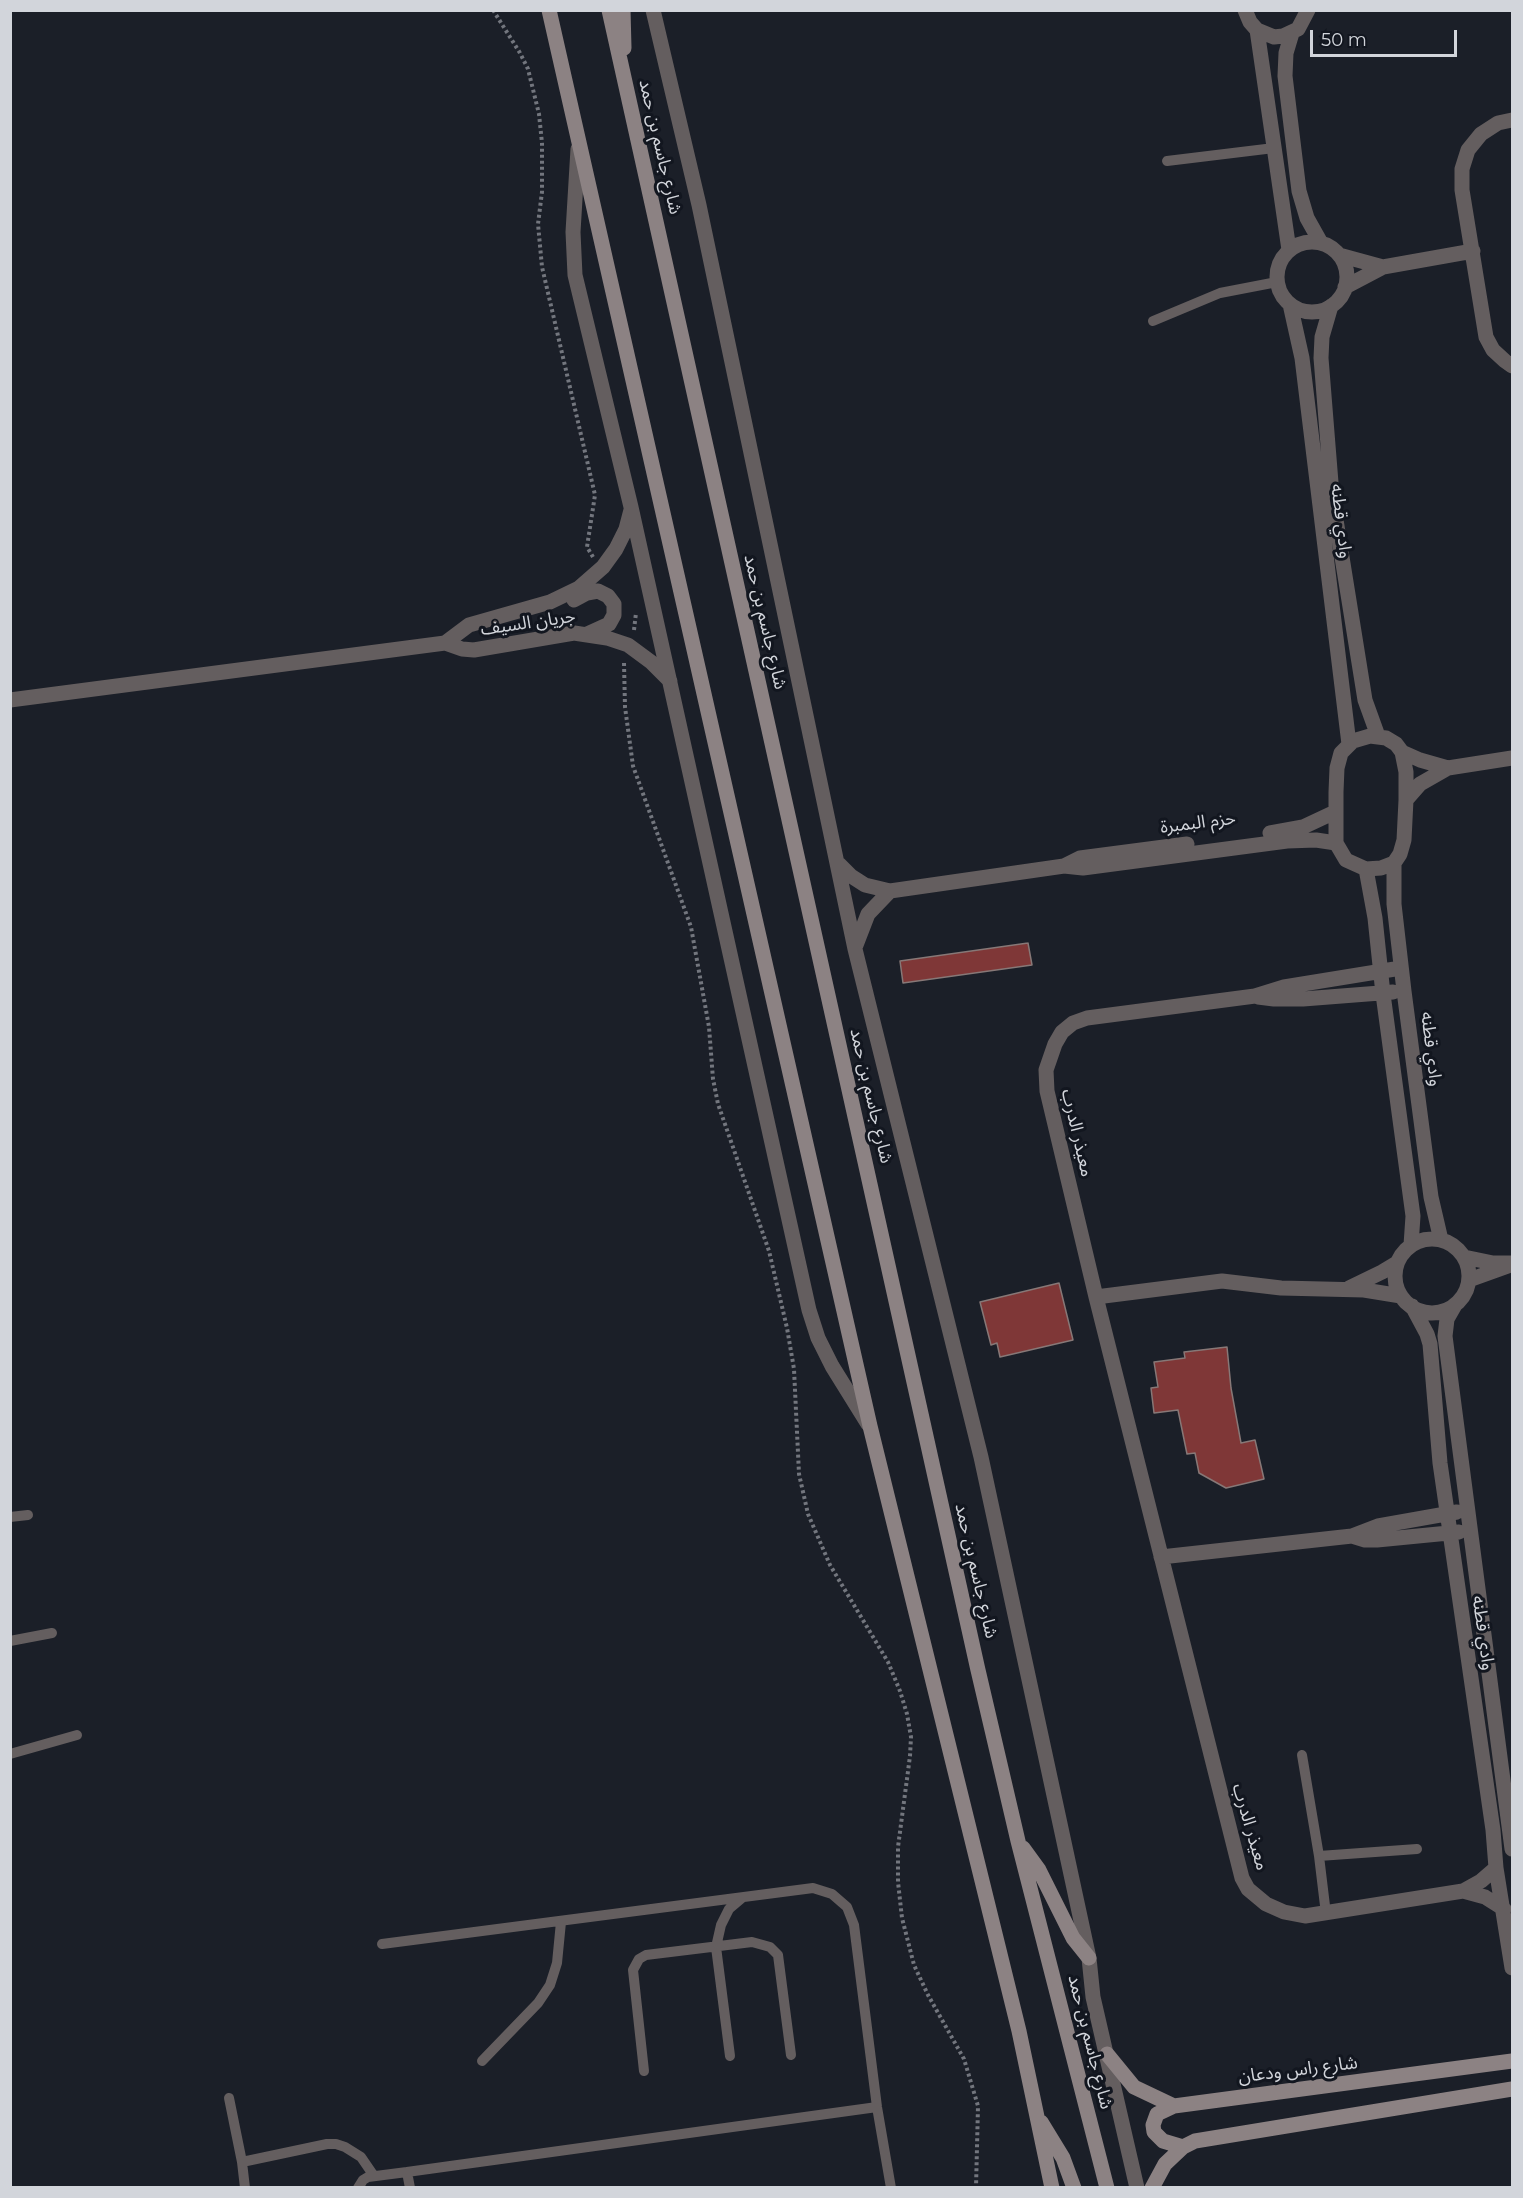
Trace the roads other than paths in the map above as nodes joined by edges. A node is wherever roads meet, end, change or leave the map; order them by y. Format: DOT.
graph roads {
  1 [pos="549,10"];
  2 [pos="609,10"];
  3 [pos="623,10"];
  4 [pos="653,10"];
  5 [pos="1245,10"];
  6 [pos="1321,10"];
  7 [pos="1301,22"];
  8 [pos="1257,30"];
  9 [pos="622,69"];
  10 [pos="1512,120"];
  11 [pos="579,143"];
  12 [pos="1274,148"];
  13 [pos="1167,161"];
  14 [pos="1321,243"];
  15 [pos="1289,250"];
  16 [pos="1473,251"];
  17 [pos="1339,255"];
  18 [pos="1383,267"];
  19 [pos="1277,282"];
  20 [pos="1345,287"];
  21 [pos="1290,304"];
  22 [pos="1331,306"];
  23 [pos="1153,321"];
  24 [pos="1512,366"];
  25 [pos="631,507"];
  26 [pos="550,602"];
  27 [pos="587,634"];
  28 [pos="445,644"];
  29 [pos="670,681"];
  30 [pos="10,700"];
  31 [pos="1378,736"];
  32 [pos="1349,744"];
  33 [pos="1402,752"];
  34 [pos="1512,759"];
  35 [pos="1448,768"];
  36 [pos="1406,800"];
  37 [pos="1335,812"];
  38 [pos="1259,840"];
  39 [pos="1336,843"];
  40 [pos="1394,862"];
  41 [pos="839,864"];
  42 [pos="1366,869"];
  43 [pos="890,891"];
  44 [pos="855,949"];
  45 [pos="1401,968"];
  46 [pos="1380,972"];
  47 [pos="1404,991"];
  48 [pos="1383,994"];
  49 [pos="1255,996"];
  50 [pos="1441,1240"];
  51 [pos="1410,1245"];
  52 [pos="1464,1257"];
  53 [pos="1397,1263"];
  54 [pos="1512,1264"];
  55 [pos="1468,1280"];
  56 [pos="1346,1289"];
  57 [pos="1096,1297"];
  58 [pos="1406,1301"];
  59 [pos="1455,1305"];
  60 [pos="870,1426"];
  61 [pos="1467,1510"];
  62 [pos="1448,1513"];
  63 [pos="28,1515"];
  64 [pos="10,1517"];
  65 [pos="1470,1530"];
  66 [pos="1450,1533"];
  67 [pos="1352,1536"];
  68 [pos="1161,1557"];
  69 [pos="52,1633"];
  70 [pos="10,1641"];
  71 [pos="77,1735"];
  72 [pos="10,1754"];
  73 [pos="1302,1755"];
  74 [pos="1507,1758"];
  75 [pos="1481,1761"];
  76 [pos="1508,1780"];
  77 [pos="1485,1783"];
  78 [pos="1018,1841"];
  79 [pos="1417,1849"];
  80 [pos="1512,1849"];
  81 [pos="1319,1856"];
  82 [pos="1496,1868"];
  83 [pos="1463,1891"];
  84 [pos="742,1898"];
  85 [pos="1504,1909"];
  86 [pos="1326,1914"];
  87 [pos="561,1923"];
  88 [pos="382,1944"];
  89 [pos="716,1947"];
  90 [pos="1089,1958"];
  91 [pos="1512,1968"];
  92 [pos="1107,2054"];
  93 [pos="791,2055"];
  94 [pos="730,2056"];
  95 [pos="482,2061"];
  96 [pos="1512,2061"];
  97 [pos="644,2071"];
  98 [pos="1512,2089"];
  99 [pos="229,2098"];
  100 [pos="1174,2106"];
  101 [pos="877,2107"];
  102 [pos="1037,2118"];
  103 [pos="1183,2146"];
  104 [pos="242,2162"];
  105 [pos="407,2172"];
  106 [pos="374,2176"];
  107 [pos="244,2187"];
  108 [pos="358,2187"];
  109 [pos="410,2187"];
  110 [pos="891,2187"];
  111 [pos="1052,2187"];
  112 [pos="1074,2187"];
  113 [pos="1107,2187"];
  114 [pos="1137,2187"];
  115 [pos="1152,2187"];
  1 -- 11 [label="main road"];
  2 -- 9 [label="main road, شارع جاسم بن حمد"];
  3 -- 9 [label="main road"];
  4 -- 41 [label="street, شارع جاسم بن حمد"];
  5 -- 8 [label="street"];
  6 -- 7 [label="street"];
  7 -- 8 [label="street"];
  7 -- 14 [label="street"];
  8 -- 12 [label="street"];
  9 -- 78 [label="main road, شارع جاسم بن حمد"];
  10 -- 16 [label="street"];
  11 -- 25 [label="street"];
  11 -- 60 [label="main road"];
  12 -- 13 [label="lane"];
  12 -- 15 [label="street"];
  14 -- 15 [label="street"];
  14 -- 17 [label="street"];
  15 -- 19 [label="street"];
  16 -- 18 [label="street"];
  16 -- 24 [label="street"];
  17 -- 18 [label="street"];
  17 -- 20 [label="street"];
  18 -- 20 [label="street"];
  19 -- 21 [label="street"];
  19 -- 23 [label="lane"];
  20 -- 22 [label="street"];
  21 -- 22 [label="street"];
  21 -- 32 [label="street, وادي قطنه"];
  22 -- 31 [label="street, وادي قطنه"];
  25 -- 26 [label="street, جريان السيف"];
  25 -- 29 [label="street"];
  26 -- 27 [label="street, جريان السيف"];
  26 -- 28 [label="street, جريان السيف"];
  27 -- 28 [label="street, جريان السيف"];
  27 -- 29 [label="street, جريان السيف"];
  28 -- 30 [label="street"];
  29 -- 60 [label="street"];
  31 -- 32 [label="street"];
  31 -- 33 [label="street"];
  32 -- 37 [label="street"];
  33 -- 35 [label="street"];
  33 -- 36 [label="street"];
  34 -- 35 [label="street"];
  35 -- 36 [label="street"];
  36 -- 40 [label="street"];
  37 -- 38 [label="street, حزم البمبرة"];
  37 -- 39 [label="street"];
  38 -- 39 [label="street, حزم البمبرة"];
  38 -- 43 [label="street, حزم البمبرة"];
  39 -- 42 [label="street"];
  40 -- 42 [label="street"];
  40 -- 45 [label="street, وادي قطنه"];
  41 -- 43 [label="street, حزم البمبرة"];
  41 -- 44 [label="street, شارع جاسم بن حمد"];
  42 -- 46 [label="street"];
  43 -- 44 [label="street"];
  44 -- 90 [label="street, شارع جاسم بن حمد"];
  45 -- 46 [label="street, معيذر الدرب"];
  45 -- 47 [label="street, وادي قطنه"];
  46 -- 48 [label="street"];
  46 -- 49 [label="street, معيذر الدرب"];
  47 -- 48 [label="street, معيذر الدرب"];
  47 -- 50 [label="street, وادي قطنه"];
  48 -- 49 [label="street, معيذر الدرب"];
  48 -- 51 [label="street"];
  49 -- 57 [label="street, معيذر الدرب"];
  50 -- 51 [label="street"];
  50 -- 52 [label="street"];
  51 -- 53 [label="street"];
  52 -- 54 [label="street"];
  52 -- 55 [label="street"];
  53 -- 56 [label="street"];
  53 -- 58 [label="street"];
  54 -- 55 [label="street"];
  55 -- 59 [label="street"];
  56 -- 57 [label="street"];
  56 -- 58 [label="street"];
  57 -- 68 [label="street, معيذر الدرب"];
  58 -- 59 [label="street"];
  58 -- 62 [label="street, وادي قطنه"];
  59 -- 61 [label="street, وادي قطنه"];
  60 -- 102 [label="main road"];
  61 -- 62 [label="street"];
  61 -- 65 [label="street, وادي قطنه"];
  62 -- 66 [label="street, وادي قطنه"];
  62 -- 67 [label="street"];
  63 -- 64 [label="lane"];
  65 -- 66 [label="street"];
  65 -- 74 [label="street, وادي قطنه"];
  66 -- 67 [label="street"];
  66 -- 75 [label="street, وادي قطنه"];
  67 -- 68 [label="street"];
  68 -- 86 [label="street, معيذر الدرب"];
  69 -- 70 [label="lane"];
  71 -- 72 [label="lane"];
  73 -- 81 [label="lane"];
  74 -- 75 [label="street"];
  74 -- 76 [label="street, وادي قطنه"];
  75 -- 77 [label="street, وادي قطنه"];
  76 -- 77 [label="street"];
  76 -- 80 [label="street, وادي قطنه"];
  77 -- 82 [label="street, وادي قطنه"];
  78 -- 90 [label="main road"];
  78 -- 113 [label="main road, شارع جاسم بن حمد"];
  79 -- 81 [label="lane"];
  81 -- 86 [label="lane"];
  82 -- 83 [label="street, معيذر الدرب"];
  82 -- 85 [label="street, وادي قطنه"];
  83 -- 85 [label="street, معيذر الدرب"];
  83 -- 86 [label="street, معيذر الدرب"];
  84 -- 87 [label="lane"];
  84 -- 89 [label="lane"];
  84 -- 101 [label="lane"];
  85 -- 91 [label="street, وادي قطنه"];
  87 -- 88 [label="lane"];
  87 -- 95 [label="lane"];
  89 -- 93 [label="lane"];
  89 -- 94 [label="lane"];
  89 -- 97 [label="lane"];
  90 -- 92 [label="street, شارع جاسم بن حمد"];
  92 -- 100 [label="main road"];
  92 -- 114 [label="street, شارع جاسم بن حمد"];
  96 -- 100 [label="main road, شارع راس ودعان"];
  98 -- 103 [label="main road"];
  99 -- 104 [label="lane"];
  100 -- 103 [label="main road"];
  101 -- 105 [label="lane"];
  101 -- 110 [label="lane"];
  102 -- 111 [label="main road"];
  102 -- 112 [label="main road"];
  103 -- 115 [label="main road"];
  104 -- 106 [label="lane"];
  104 -- 107 [label="lane"];
  105 -- 106 [label="lane"];
  105 -- 109 [label="lane"];
  106 -- 108 [label="lane"];
}
